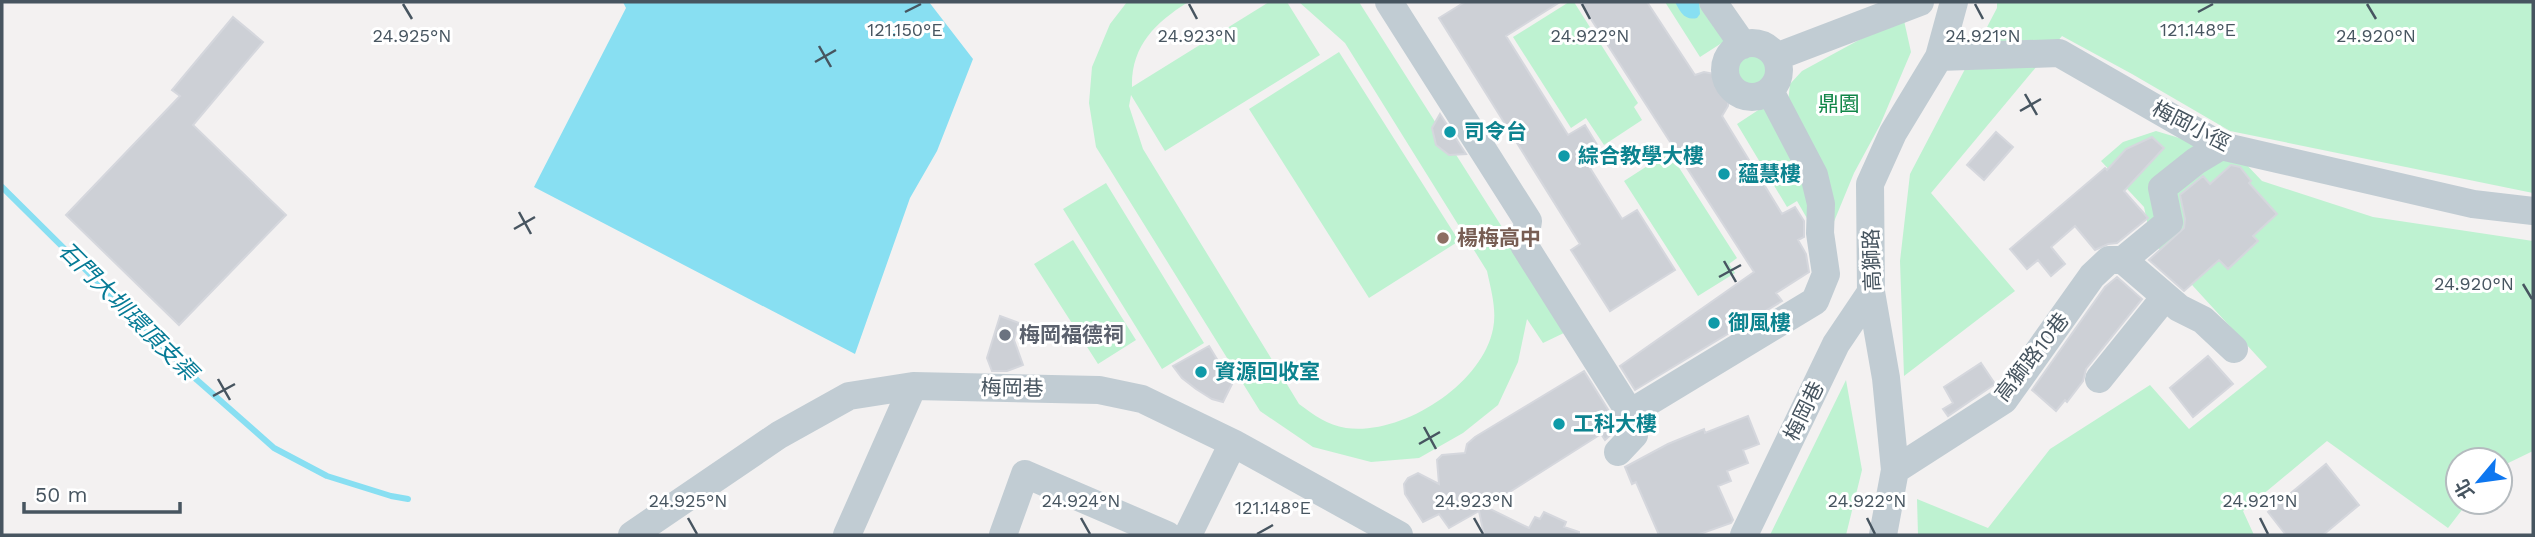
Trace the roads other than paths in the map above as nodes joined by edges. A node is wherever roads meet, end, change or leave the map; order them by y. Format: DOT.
graph roads {
  1 [pos="1389,2"];
  2 [pos="1713,2"];
  3 [pos="1920,2"];
  4 [pos="1954,2"];
  5 [pos="1743,45"];
  6 [pos="1776,57"];
  7 [pos="1939,58"];
  8 [pos="1770,91"];
  9 [pos="2221,146"];
  10 [pos="2533,211"];
  11 [pos="2123,260"];
  12 [pos="1871,292"];
  13 [pos="2165,297"];
  14 [pos="2234,349"];
  15 [pos="2099,379"];
  16 [pos="913,386"];
  17 [pos="1630,413"];
  18 [pos="1233,443"];
  19 [pos="1618,452"];
  20 [pos="1895,470"];
  21 [pos="1389,533"];
  22 [pos="632,535"];
  23 [pos="847,535"];
  24 [pos="1003,535"];
  25 [pos="1167,535"];
  26 [pos="1188,535"];
  27 [pos="1744,535"];
  28 [pos="1883,535"];
  1 -- 17 [label="street"];
  2 -- 5 [label="street"];
  3 -- 6 [label="street"];
  4 -- 7 [label="street, 高獅路"];
  5 -- 6 [label="street"];
  5 -- 8 [label="street"];
  6 -- 8 [label="street"];
  7 -- 9 [label="street, 梅岡小徑"];
  7 -- 12 [label="street, 高獅路"];
  8 -- 17 [label="street"];
  9 -- 10 [label="street, 梅岡小徑"];
  9 -- 11 [label="street, 高獅路10巷"];
  11 -- 13 [label="street"];
  11 -- 20 [label="street, 高獅路10巷"];
  12 -- 20 [label="street, 高獅路"];
  12 -- 27 [label="street, 梅岡巷"];
  13 -- 14 [label="street"];
  13 -- 15 [label="street"];
  16 -- 18 [label="street, 梅岡巷"];
  16 -- 22 [label="street, 梅岡巷"];
  16 -- 23 [label="street"];
  17 -- 19 [label="street"];
  18 -- 21 [label="street, 梅岡巷"];
  18 -- 26 [label="street"];
  20 -- 28 [label="street, 高獅路"];
  24 -- 25 [label="street"];
}
